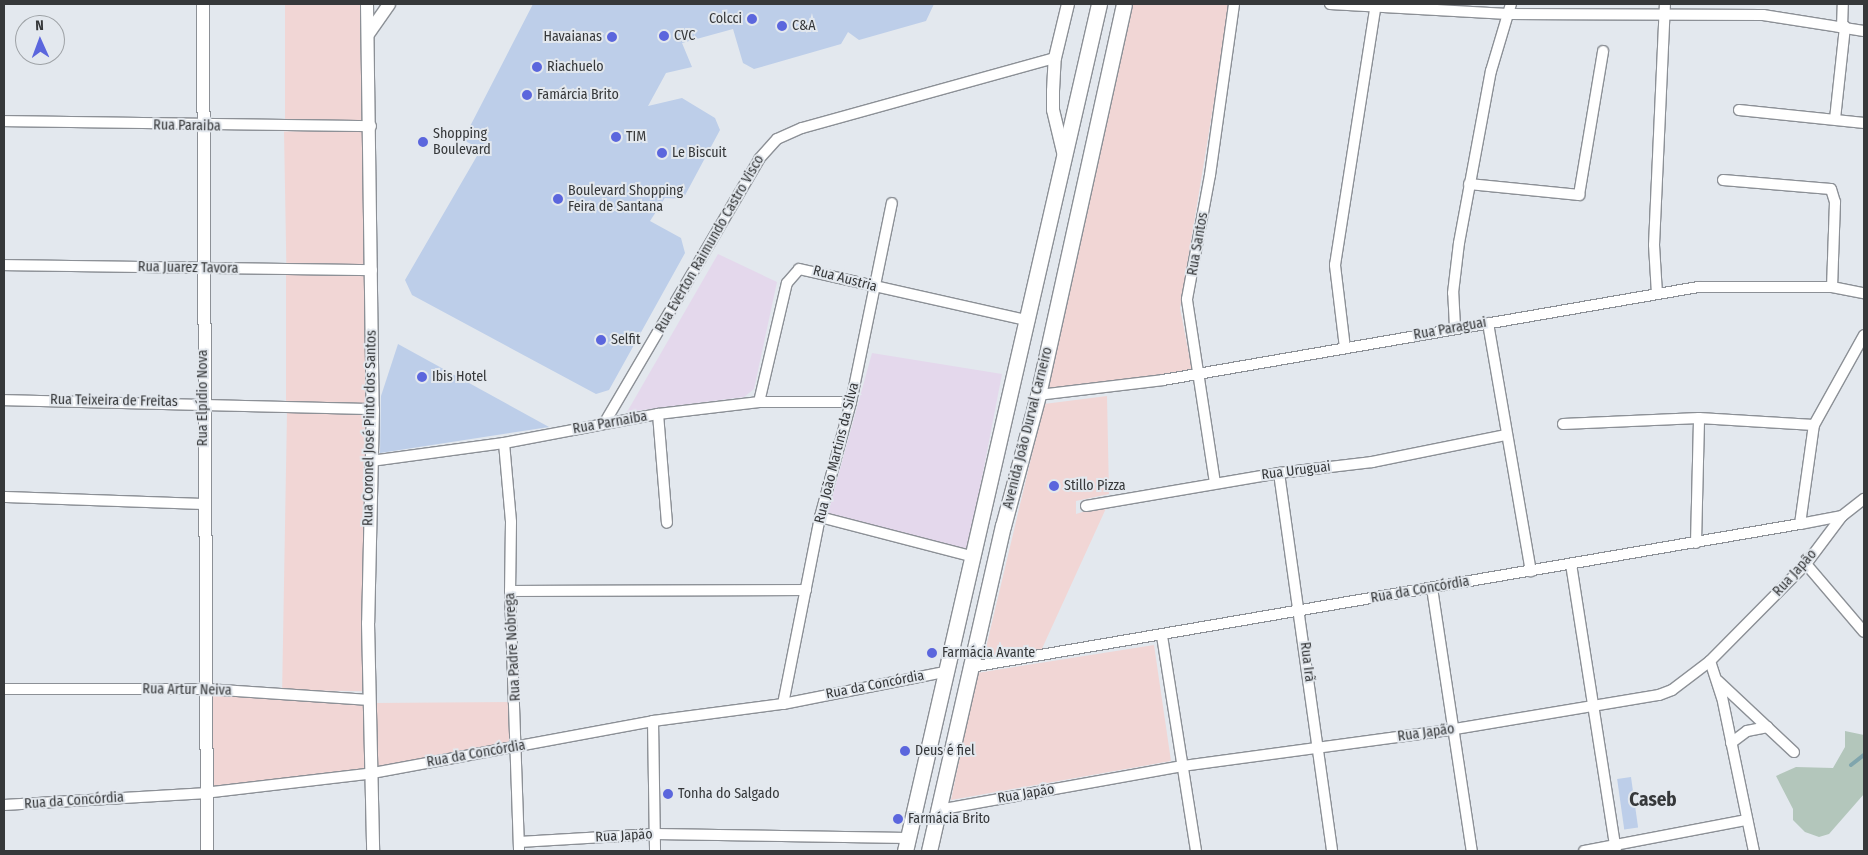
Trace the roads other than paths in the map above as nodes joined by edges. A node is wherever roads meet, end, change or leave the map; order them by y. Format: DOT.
graph roads {
  1 [pos="203,4"];
  2 [pos="368,4"];
  3 [pos="389,4"];
  4 [pos="1068,4"];
  5 [pos="1100,4"];
  6 [pos="1124,4"];
  7 [pos="1234,4"];
  8 [pos="1330,4"];
  9 [pos="1665,4"];
  10 [pos="1843,4"];
  11 [pos="1376,5"];
  12 [pos="1510,9"];
  13 [pos="1665,16"];
  14 [pos="1844,27"];
  15 [pos="1864,31"];
  16 [pos="369,33"];
  17 [pos="1603,51"];
  18 [pos="1055,58"];
  19 [pos="1739,110"];
  20 [pos="1835,120"];
  21 [pos="4,121"];
  22 [pos="1864,123"];
  23 [pos="371,126"];
  24 [pos="204,127"];
  25 [pos="1064,156"];
  26 [pos="1724,180"];
  27 [pos="1469,184"];
  28 [pos="892,203"];
  29 [pos="4,266"];
  30 [pos="204,268"];
  31 [pos="372,270"];
  32 [pos="1832,286"];
  33 [pos="876,288"];
  34 [pos="1864,293"];
  35 [pos="1657,294"];
  36 [pos="1029,321"];
  37 [pos="1488,323"];
  38 [pos="1455,327"];
  39 [pos="1864,335"];
  40 [pos="1345,348"];
  41 [pos="1195,372"];
  42 [pos="1038,395"];
  43 [pos="4,400"];
  44 [pos="202,402"];
  45 [pos="759,402"];
  46 [pos="851,402"];
  47 [pos="373,409"];
  48 [pos="658,414"];
  49 [pos="1699,418"];
  50 [pos="605,422"];
  51 [pos="1563,424"];
  52 [pos="1814,425"];
  53 [pos="1506,435"];
  54 [pos="504,442"];
  55 [pos="371,461"];
  56 [pos="1279,473"];
  57 [pos="1215,483"];
  58 [pos="4,497"];
  59 [pos="1864,499"];
  60 [pos="205,504"];
  61 [pos="1086,506"];
  62 [pos="1842,516"];
  63 [pos="820,517"];
  64 [pos="667,523"];
  65 [pos="1800,524"];
  66 [pos="1696,542"];
  67 [pos="971,556"];
  68 [pos="1571,564"];
  69 [pos="1806,564"];
  70 [pos="1531,571"];
  71 [pos="1432,588"];
  72 [pos="510,590"];
  73 [pos="806,590"];
  74 [pos="1300,610"];
  75 [pos="1864,632"];
  76 [pos="1162,636"];
  77 [pos="1710,661"];
  78 [pos="972,667"];
  79 [pos="944,672"];
  80 [pos="1716,678"];
  81 [pos="4,689"];
  82 [pos="207,689"];
  83 [pos="370,700"];
  84 [pos="783,704"];
  85 [pos="1593,707"];
  86 [pos="653,721"];
  87 [pos="1768,727"];
  88 [pos="1455,729"];
  89 [pos="1731,743"];
  90 [pos="516,747"];
  91 [pos="1318,748"];
  92 [pos="1794,752"];
  93 [pos="1183,766"];
  94 [pos="373,773"];
  95 [pos="204,793"];
  96 [pos="4,805"];
  97 [pos="938,810"];
  98 [pos="1747,820"];
  99 [pos="655,834"];
  100 [pos="907,845"];
  101 [pos="519,846"];
  102 [pos="1615,849"];
  103 [pos="207,851"];
  104 [pos="373,851"];
  105 [pos="655,851"];
  106 [pos="929,851"];
  107 [pos="1196,851"];
  108 [pos="1332,851"];
  109 [pos="1472,851"];
  110 [pos="1584,851"];
  111 [pos="1754,851"];
  1 -- 24 [label="street, Rua Elpídio Nova"];
  2 -- 16 [label="street, Rua Coronel José Pinto dos Santos"];
  3 -- 16 [label="street"];
  4 -- 18 [label="street"];
  5 -- 25 [label="main road, Avenida João Durval Carneiro"];
  6 -- 42 [label="main road, Avenida João Durval Carneiro"];
  7 -- 41 [label="street, Rua Santos"];
  8 -- 11 [label="street"];
  9 -- 13 [label="street"];
  10 -- 14 [label="street"];
  11 -- 12 [label="street"];
  11 -- 40 [label="street"];
  12 -- 13 [label="street"];
  12 -- 27 [label="street"];
  13 -- 14 [label="street"];
  13 -- 35 [label="street"];
  14 -- 15 [label="street"];
  14 -- 20 [label="street"];
  16 -- 23 [label="street, Rua Coronel José Pinto dos Santos"];
  17 -- 27 [label="street"];
  18 -- 25 [label="street"];
  18 -- 50 [label="street, Rua Everton Raimundo Castro Visco"];
  19 -- 20 [label="street"];
  20 -- 22 [label="street"];
  21 -- 24 [label="street, Rua Paraiba"];
  23 -- 24 [label="street, Rua Paraiba"];
  23 -- 31 [label="street, Rua Coronel José Pinto dos Santos"];
  24 -- 30 [label="street, Rua Elpídio Nova"];
  25 -- 36 [label="main road, Avenida João Durval Carneiro"];
  26 -- 32 [label="street"];
  27 -- 38 [label="street"];
  28 -- 33 [label="street, Rua João Martins da Silva"];
  29 -- 30 [label="street, Rua Juarez Tavora"];
  30 -- 31 [label="street, Rua Juarez Tavora"];
  30 -- 44 [label="street, Rua Elpídio Nova"];
  31 -- 47 [label="street, Rua Coronel José Pinto dos Santos"];
  32 -- 34 [label="street, Rua Paraguai"];
  32 -- 35 [label="street, Rua Paraguai"];
  33 -- 36 [label="street, Rua Austria"];
  33 -- 45 [label="street, Rua Austria"];
  33 -- 46 [label="street, Rua João Martins da Silva"];
  35 -- 37 [label="street, Rua Paraguai"];
  36 -- 67 [label="main road, Avenida João Durval Carneiro"];
  37 -- 38 [label="street, Rua Paraguai"];
  37 -- 53 [label="street"];
  38 -- 40 [label="street, Rua Paraguai"];
  39 -- 52 [label="street"];
  40 -- 41 [label="street, Rua Paraguai"];
  41 -- 42 [label="street, Rua Paraguai"];
  41 -- 57 [label="street, Rua Santos"];
  42 -- 78 [label="main road, Avenida João Durval Carneiro"];
  43 -- 44 [label="street, Rua Teixeira de Freitas"];
  44 -- 47 [label="street, Rua Teixeira de Freitas"];
  44 -- 60 [label="street, Rua Elpídio Nova"];
  45 -- 46 [label="street, Rua Parnaiba"];
  45 -- 48 [label="street, Rua Parnaiba"];
  46 -- 63 [label="street, Rua João Martins da Silva"];
  47 -- 55 [label="street, Rua Coronel José Pinto dos Santos"];
  48 -- 50 [label="street, Rua Parnaiba"];
  48 -- 64 [label="street"];
  49 -- 51 [label="street"];
  49 -- 52 [label="street"];
  49 -- 66 [label="street"];
  50 -- 54 [label="street, Rua Parnaiba"];
  52 -- 65 [label="street"];
  53 -- 56 [label="street, Rua Uruguai"];
  53 -- 70 [label="street"];
  54 -- 55 [label="street, Rua Parnaiba"];
  54 -- 72 [label="street, Rua Padre Nóbrega"];
  55 -- 83 [label="street, Rua Coronel José Pinto dos Santos"];
  56 -- 57 [label="street, Rua Uruguai"];
  56 -- 74 [label="street, Rua Irã"];
  57 -- 61 [label="street, Rua Uruguai"];
  58 -- 60 [label="street"];
  59 -- 62 [label="street, Rua da Concórdia"];
  60 -- 82 [label="street, Rua Elpídio Nova"];
  62 -- 65 [label="street, Rua da Concórdia"];
  62 -- 69 [label="street, Rua Japão"];
  63 -- 67 [label="street"];
  63 -- 73 [label="street, Rua João Martins da Silva"];
  65 -- 66 [label="street, Rua da Concórdia"];
  66 -- 68 [label="street, Rua da Concórdia"];
  67 -- 79 [label="main road, Avenida João Durval Carneiro"];
  68 -- 70 [label="street, Rua da Concórdia"];
  68 -- 85 [label="street"];
  69 -- 75 [label="street"];
  69 -- 77 [label="street, Rua Japão"];
  70 -- 71 [label="street, Rua da Concórdia"];
  71 -- 74 [label="street, Rua da Concórdia"];
  71 -- 88 [label="street"];
  72 -- 73 [label="street"];
  72 -- 90 [label="street, Rua Padre Nóbrega"];
  73 -- 84 [label="street, Rua João Martins da Silva"];
  74 -- 76 [label="street, Rua da Concórdia"];
  74 -- 91 [label="street, Rua Irã"];
  76 -- 78 [label="street, Rua da Concórdia"];
  76 -- 93 [label="street"];
  77 -- 80 [label="street"];
  77 -- 85 [label="street, Rua Japão"];
  78 -- 97 [label="main road, Avenida João Durval Carneiro"];
  79 -- 84 [label="street, Rua da Concórdia"];
  79 -- 100 [label="main road, Avenida João Durval Carneiro"];
  80 -- 87 [label="street"];
  80 -- 89 [label="street"];
  81 -- 82 [label="street, Rua Artur Neiva"];
  82 -- 83 [label="street, Rua Artur Neiva"];
  82 -- 95 [label="street, Rua Elpídio Nova"];
  83 -- 94 [label="street, Rua Coronel José Pinto dos Santos"];
  84 -- 86 [label="street, Rua da Concórdia"];
  85 -- 88 [label="street, Rua Japão"];
  85 -- 102 [label="street"];
  86 -- 90 [label="street, Rua da Concórdia"];
  86 -- 99 [label="street"];
  87 -- 89 [label="street"];
  87 -- 92 [label="street"];
  88 -- 91 [label="street, Rua Japão"];
  88 -- 109 [label="street"];
  89 -- 98 [label="street"];
  90 -- 94 [label="street, Rua da Concórdia"];
  90 -- 101 [label="street, Rua Padre Nóbrega"];
  91 -- 93 [label="street, Rua Japão"];
  91 -- 108 [label="street, Rua Irã"];
  93 -- 97 [label="street, Rua Japão"];
  93 -- 107 [label="street"];
  94 -- 95 [label="street, Rua da Concórdia"];
  94 -- 104 [label="street, Rua Coronel José Pinto dos Santos"];
  95 -- 96 [label="street, Rua da Concórdia"];
  95 -- 103 [label="street, Rua Elpídio Nova"];
  97 -- 106 [label="main road, Avenida João Durval Carneiro"];
  98 -- 102 [label="street"];
  98 -- 111 [label="street"];
  99 -- 100 [label="street, Rua Japão"];
  99 -- 101 [label="street, Rua Japão"];
  99 -- 105 [label="street"];
  102 -- 110 [label="street"];
}
